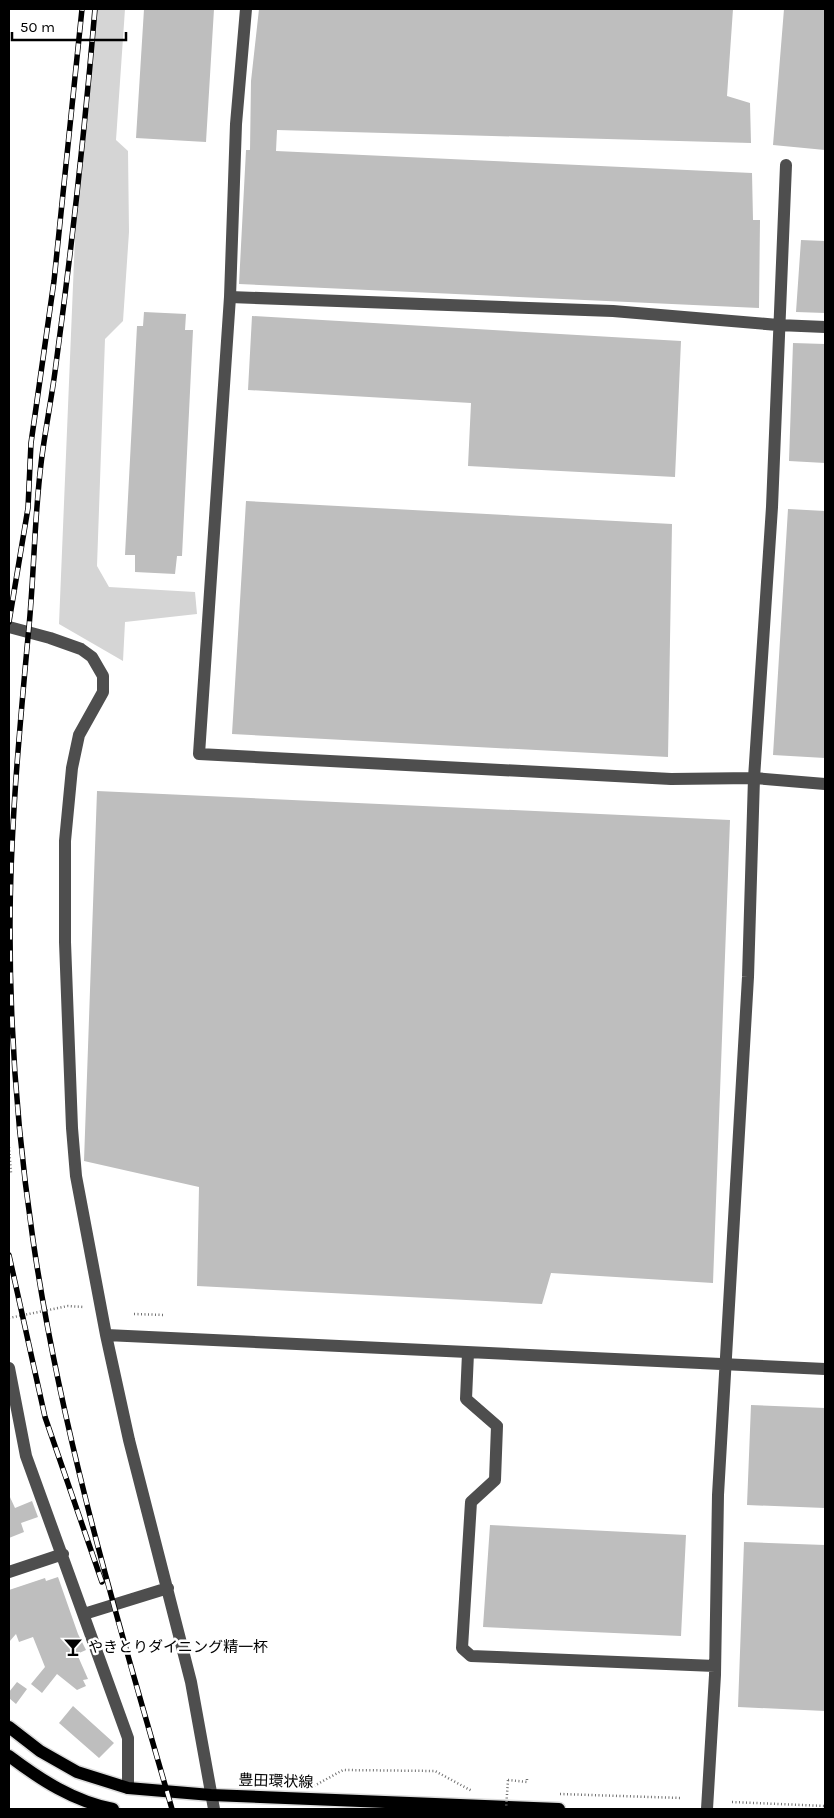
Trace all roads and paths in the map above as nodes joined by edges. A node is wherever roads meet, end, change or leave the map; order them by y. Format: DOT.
graph roads {
  1 [pos="246,9"];
  2 [pos="786,165"];
  3 [pos="230,297"];
  4 [pos="778,325"];
  5 [pos="825,327"];
  6 [pos="9,627"];
  7 [pos="754,778"];
  8 [pos="825,784"];
  9 [pos="9,1147"];
  10 [pos="11,1173"];
  11 [pos="84,1307"];
  12 [pos="134,1314"];
  13 [pos="164,1315"];
  14 [pos="9,1318"];
  15 [pos="106,1335"];
  16 [pos="468,1353"];
  17 [pos="726,1364"];
  18 [pos="9,1368"];
  19 [pos="825,1369"];
  20 [pos="63,1554"];
  21 [pos="9,1572"];
  22 [pos="168,1588"];
  23 [pos="84,1614"];
  24 [pos="715,1666"];
  25 [pos="9,1727"];
  26 [pos="9,1756"];
  27 [pos="527,1778"];
  28 [pos="305,1785"];
  29 [pos="128,1788"];
  30 [pos="474,1792"];
  31 [pos="499,1792"];
  32 [pos="508,1793"];
  33 [pos="556,1794"];
  34 [pos="211,1795"];
  35 [pos="681,1798"];
  36 [pos="732,1802"];
  37 [pos="825,1806"];
  38 [pos="113,1809"];
  39 [pos="214,1809"];
  40 [pos="506,1809"];
  41 [pos="559,1809"];
  42 [pos="707,1809"];
  1 -- 3 [label="street"];
  2 -- 4 [label="street"];
  3 -- 4 [label="street"];
  3 -- 7 [label="street"];
  4 -- 5 [label="street"];
  4 -- 7 [label="street"];
  6 -- 15 [label="street"];
  7 -- 8 [label="street"];
  7 -- 17 [label="street"];
  9 -- 10 [label="path"];
  11 -- 14 [label="path"];
  12 -- 13 [label="path"];
  15 -- 16 [label="street"];
  15 -- 22 [label="street"];
  16 -- 17 [label="street"];
  16 -- 24 [label="street"];
  17 -- 19 [label="street"];
  17 -- 24 [label="street"];
  18 -- 20 [label="street"];
  20 -- 21 [label="street"];
  20 -- 23 [label="street"];
  22 -- 23 [label="street"];
  22 -- 34 [label="street"];
  23 -- 29 [label="street"];
  24 -- 42 [label="street"];
  25 -- 29 [label="main road, 豊田環状線"];
  26 -- 38 [label="main road"];
  27 -- 40 [label="path, bridge"];
  28 -- 30 [label="path"];
  29 -- 34 [label="main road, 豊田環状線"];
  31 -- 32 [label="path"];
  33 -- 35 [label="path"];
  34 -- 39 [label="street"];
  34 -- 41 [label="main road, 豊田環状線"];
  36 -- 37 [label="path"];
}
